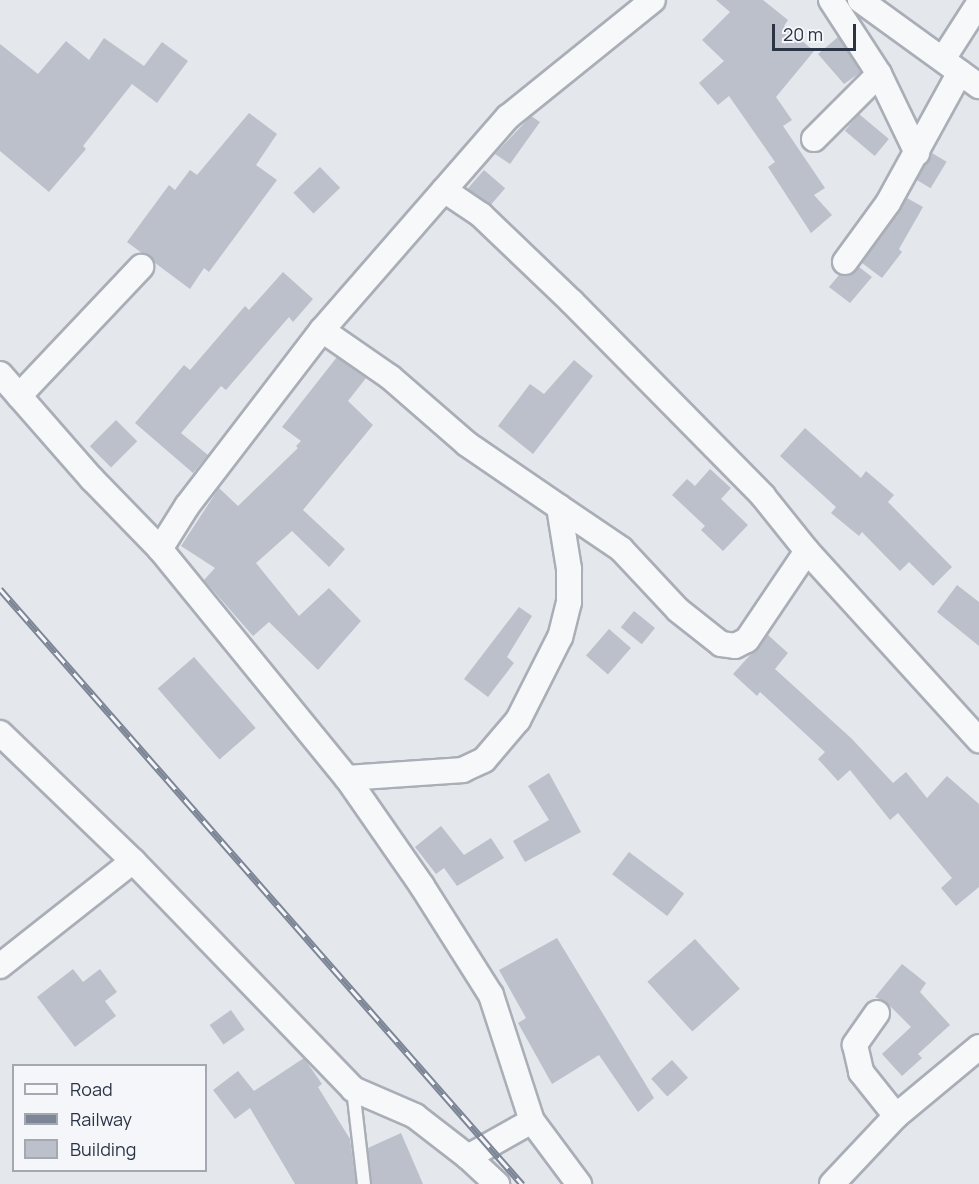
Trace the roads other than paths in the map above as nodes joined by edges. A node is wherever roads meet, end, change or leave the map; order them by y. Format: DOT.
graph roads {
  1 [pos="653,0"];
  2 [pos="831,0"];
  3 [pos="860,0"];
  4 [pos="979,3"];
  5 [pos="951,65"];
  6 [pos="879,74"];
  7 [pos="979,86"];
  8 [pos="814,139"];
  9 [pos="917,153"];
  10 [pos="444,189"];
  11 [pos="845,262"];
  12 [pos="141,267"];
  13 [pos="322,330"];
  14 [pos="0,374"];
  15 [pos="19,396"];
  16 [pos="559,507"];
  17 [pos="160,549"];
  18 [pos="807,551"];
  19 [pos="0,733"];
  20 [pos="979,740"];
  21 [pos="347,778"];
  22 [pos="133,861"];
  23 [pos="0,966"];
  24 [pos="877,1012"];
  25 [pos="979,1047"];
  26 [pos="352,1089"];
  27 [pos="896,1116"];
  28 [pos="532,1120"];
  29 [pos="468,1157"];
  30 [pos="364,1184"];
  31 [pos="497,1184"];
  32 [pos="579,1184"];
  33 [pos="832,1184"];
  1 -- 10 [label="street"];
  2 -- 6 [label="street"];
  3 -- 5 [label="street"];
  4 -- 5 [label="street"];
  5 -- 7 [label="street"];
  5 -- 9 [label="street"];
  6 -- 8 [label="street"];
  6 -- 9 [label="street"];
  9 -- 11 [label="street"];
  10 -- 13 [label="street"];
  10 -- 18 [label="street"];
  12 -- 15 [label="street"];
  13 -- 16 [label="street"];
  13 -- 17 [label="street"];
  14 -- 15 [label="street"];
  15 -- 17 [label="street"];
  16 -- 18 [label="street"];
  16 -- 21 [label="street"];
  17 -- 21 [label="street"];
  18 -- 20 [label="street"];
  19 -- 22 [label="street"];
  21 -- 28 [label="street"];
  22 -- 23 [label="street"];
  22 -- 26 [label="street"];
  24 -- 27 [label="street"];
  25 -- 27 [label="street"];
  26 -- 29 [label="street"];
  26 -- 30 [label="lane"];
  27 -- 33 [label="street"];
  28 -- 29 [label="street"];
  28 -- 32 [label="street"];
  29 -- 31 [label="street"];
}
